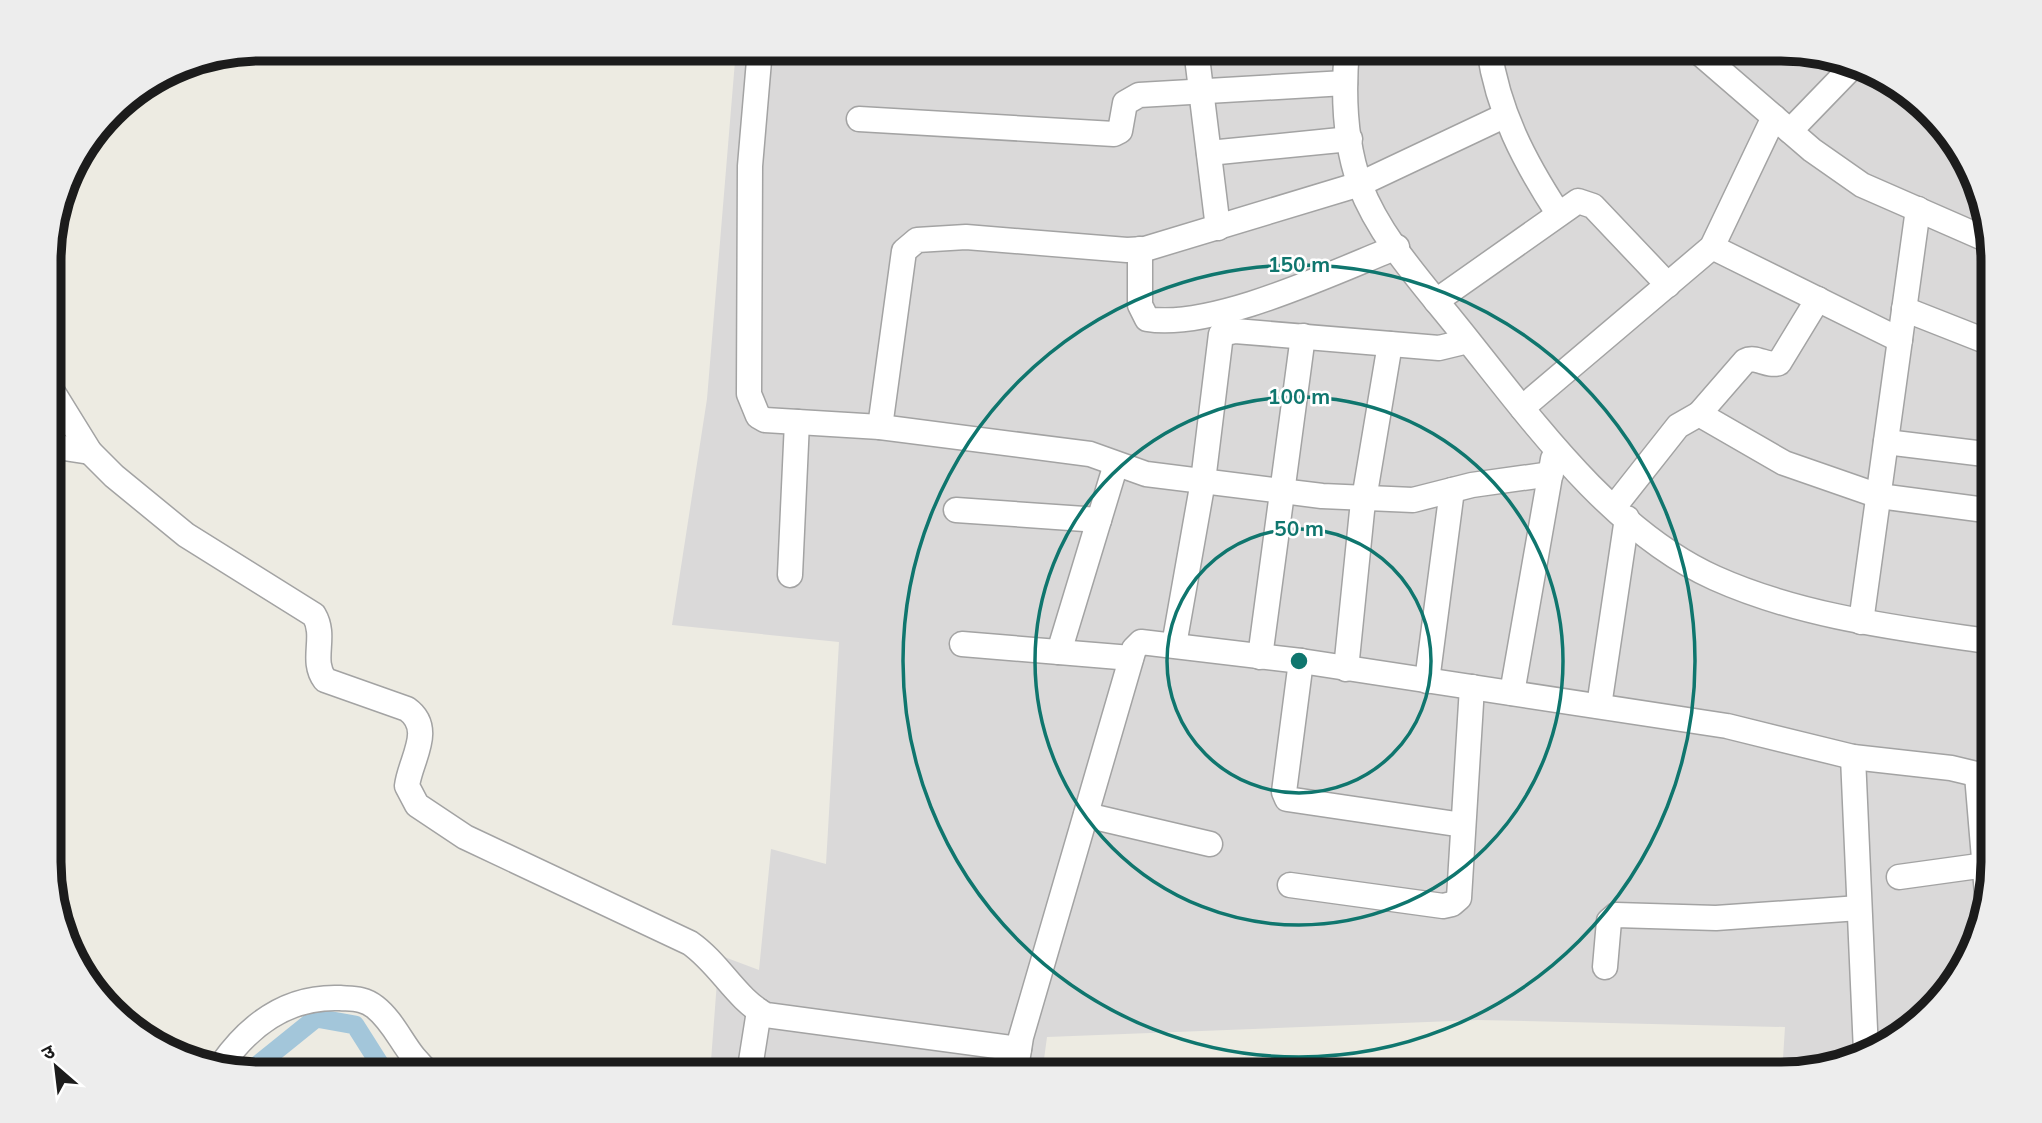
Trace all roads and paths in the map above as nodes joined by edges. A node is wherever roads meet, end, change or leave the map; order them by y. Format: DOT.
graph roads {
  1 [pos="759,61"];
  2 [pos="1197,61"];
  3 [pos="1346,61"];
  4 [pos="1492,61"];
  5 [pos="1709,61"];
  6 [pos="1846,72"];
  7 [pos="1345,83"];
  8 [pos="1200,90"];
  9 [pos="1504,116"];
  10 [pos="859,119"];
  11 [pos="1782,124"];
  12 [pos="1350,139"];
  13 [pos="1209,153"];
  14 [pos="1360,184"];
  15 [pos="1918,209"];
  16 [pos="1558,213"];
  17 [pos="1218,228"];
  18 [pos="1979,236"];
  19 [pos="1397,247"];
  20 [pos="1712,247"];
  21 [pos="1140,249"];
  22 [pos="1668,285"];
  23 [pos="1818,299"];
  24 [pos="1436,301"];
  25 [pos="1904,309"];
  26 [pos="1202,317"];
  27 [pos="1221,334"];
  28 [pos="1303,336"];
  29 [pos="1981,339"];
  30 [pos="1900,340"];
  31 [pos="1468,341"];
  32 [pos="1390,344"];
  33 [pos="62,406"];
  34 [pos="1522,408"];
  35 [pos="1699,414"];
  36 [pos="797,422"];
  37 [pos="880,427"];
  38 [pos="1886,442"];
  39 [pos="1556,446"];
  40 [pos="62,448"];
  41 [pos="90,452"];
  42 [pos="1981,454"];
  43 [pos="1116,464"];
  44 [pos="1551,474"];
  45 [pos="1203,481"];
  46 [pos="1452,490"];
  47 [pos="1284,491"];
  48 [pos="1879,496"];
  49 [pos="1364,498"];
  50 [pos="1981,509"];
  51 [pos="956,510"];
  52 [pos="1620,513"];
  53 [pos="1099,520"];
  54 [pos="790,575"];
  55 [pos="1861,622"];
  56 [pos="1981,640"];
  57 [pos="962,644"];
  58 [pos="1174,645"];
  59 [pos="1059,652"];
  60 [pos="1260,657"];
  61 [pos="1131,658"];
  62 [pos="1301,662"];
  63 [pos="1346,669"];
  64 [pos="1427,681"];
  65 [pos="1472,687"];
  66 [pos="1512,692"];
  67 [pos="1599,706"];
  68 [pos="1853,757"];
  69 [pos="1981,776"];
  70 [pos="1086,816"];
  71 [pos="1463,825"];
  72 [pos="1210,844"];
  73 [pos="1981,866"];
  74 [pos="1899,877"];
  75 [pos="1290,885"];
  76 [pos="1859,908"];
  77 [pos="1605,967"];
  78 [pos="759,1011"];
  79 [pos="1866,1042"];
  80 [pos="226,1059"];
  81 [pos="417,1062"];
  82 [pos="751,1062"];
  83 [pos="1014,1062"];
  84 [pos="1017,1062"];
  1 -- 36 [label="street"];
  2 -- 8 [label="street"];
  3 -- 7 [label="street"];
  4 -- 9 [label="street"];
  5 -- 11 [label="street"];
  6 -- 11 [label="street"];
  7 -- 8 [label="street"];
  7 -- 12 [label="street"];
  8 -- 10 [label="street"];
  8 -- 13 [label="street"];
  9 -- 14 [label="street"];
  9 -- 16 [label="street"];
  11 -- 15 [label="street"];
  11 -- 20 [label="street"];
  12 -- 13 [label="street"];
  12 -- 14 [label="street"];
  13 -- 17 [label="street"];
  14 -- 17 [label="street"];
  14 -- 19 [label="street"];
  15 -- 18 [label="street"];
  15 -- 25 [label="street"];
  16 -- 22 [label="street"];
  16 -- 24 [label="street"];
  17 -- 21 [label="street"];
  19 -- 24 [label="street"];
  19 -- 26 [label="street"];
  20 -- 22 [label="street"];
  20 -- 23 [label="street"];
  21 -- 26 [label="street"];
  21 -- 37 [label="street"];
  22 -- 34 [label="street"];
  23 -- 30 [label="street"];
  23 -- 35 [label="street"];
  24 -- 31 [label="street"];
  25 -- 29 [label="street"];
  25 -- 30 [label="street"];
  26 -- 27 [label="street"];
  27 -- 28 [label="street"];
  27 -- 45 [label="street"];
  28 -- 32 [label="street"];
  28 -- 47 [label="street"];
  30 -- 38 [label="street"];
  31 -- 32 [label="street"];
  31 -- 34 [label="street"];
  32 -- 49 [label="street"];
  33 -- 41 [label="street"];
  34 -- 39 [label="street"];
  35 -- 48 [label="street"];
  35 -- 52 [label="street"];
  36 -- 37 [label="street"];
  36 -- 54 [label="street"];
  37 -- 43 [label="street"];
  38 -- 42 [label="street"];
  38 -- 48 [label="street"];
  39 -- 44 [label="street"];
  39 -- 52 [label="street"];
  40 -- 41 [label="street"];
  41 -- 78 [label="street"];
  43 -- 45 [label="street"];
  43 -- 53 [label="street"];
  44 -- 46 [label="street"];
  44 -- 66 [label="street"];
  45 -- 47 [label="street"];
  45 -- 58 [label="street"];
  46 -- 49 [label="street"];
  46 -- 64 [label="street"];
  47 -- 49 [label="street"];
  47 -- 60 [label="street"];
  48 -- 50 [label="street"];
  48 -- 55 [label="street"];
  49 -- 63 [label="street"];
  51 -- 53 [label="street"];
  52 -- 55 [label="street"];
  52 -- 67 [label="street"];
  53 -- 59 [label="street"];
  55 -- 56 [label="street"];
  57 -- 59 [label="street"];
  58 -- 60 [label="street"];
  58 -- 61 [label="street"];
  59 -- 61 [label="street"];
  60 -- 62 [label="street"];
  61 -- 70 [label="street"];
  62 -- 63 [label="street"];
  62 -- 71 [label="street"];
  63 -- 64 [label="street"];
  64 -- 65 [label="street"];
  65 -- 66 [label="street"];
  65 -- 71 [label="street"];
  66 -- 67 [label="street"];
  67 -- 68 [label="street"];
  68 -- 69 [label="street"];
  68 -- 76 [label="street"];
  70 -- 72 [label="street"];
  70 -- 84 [label="street"];
  71 -- 75 [label="street"];
  73 -- 74 [label="street"];
  76 -- 77 [label="street"];
  76 -- 79 [label="street"];
  78 -- 82 [label="street"];
  78 -- 83 [label="street"];
  80 -- 81 [label="street"];
}
